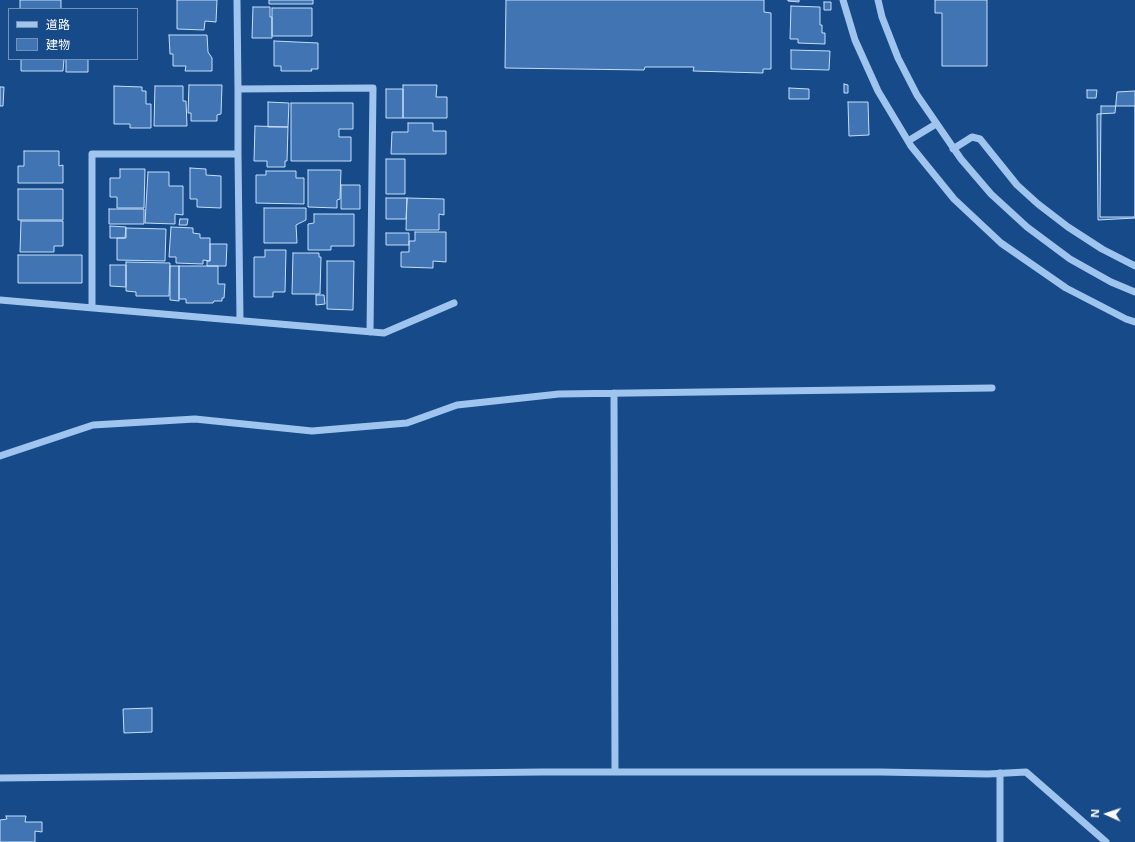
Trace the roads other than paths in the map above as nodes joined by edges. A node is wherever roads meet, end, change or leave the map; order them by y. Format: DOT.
graph roads {
  1 [pos="237,0"];
  2 [pos="844,0"];
  3 [pos="878,0"];
  4 [pos="238,89"];
  5 [pos="936,124"];
  6 [pos="908,141"];
  7 [pos="953,149"];
  8 [pos="238,154"];
  9 [pos="1135,266"];
  10 [pos="1135,292"];
  11 [pos="0,300"];
  12 [pos="454,303"];
  13 [pos="92,308"];
  14 [pos="240,320"];
  15 [pos="1135,322"];
  16 [pos="370,332"];
  17 [pos="992,388"];
  18 [pos="614,393"];
  19 [pos="0,456"];
  20 [pos="616,772"];
  21 [pos="1000,773"];
  22 [pos="0,778"];
  23 [pos="1000,842"];
  24 [pos="1106,842"];
  1 -- 4 [label="street"];
  2 -- 6 [label="street"];
  3 -- 5 [label="street"];
  4 -- 8 [label="street"];
  4 -- 16 [label="street"];
  5 -- 6 [label="street"];
  5 -- 7 [label="street"];
  6 -- 15 [label="street"];
  7 -- 9 [label="street"];
  7 -- 10 [label="street"];
  8 -- 13 [label="street"];
  8 -- 14 [label="street"];
  11 -- 13 [label="street"];
  12 -- 16 [label="street"];
  13 -- 14 [label="street"];
  14 -- 16 [label="street"];
  17 -- 18 [label="street"];
  18 -- 19 [label="street"];
  18 -- 20 [label="street"];
  20 -- 21 [label="street"];
  20 -- 22 [label="street"];
  21 -- 23 [label="street"];
  21 -- 24 [label="street"];
}
